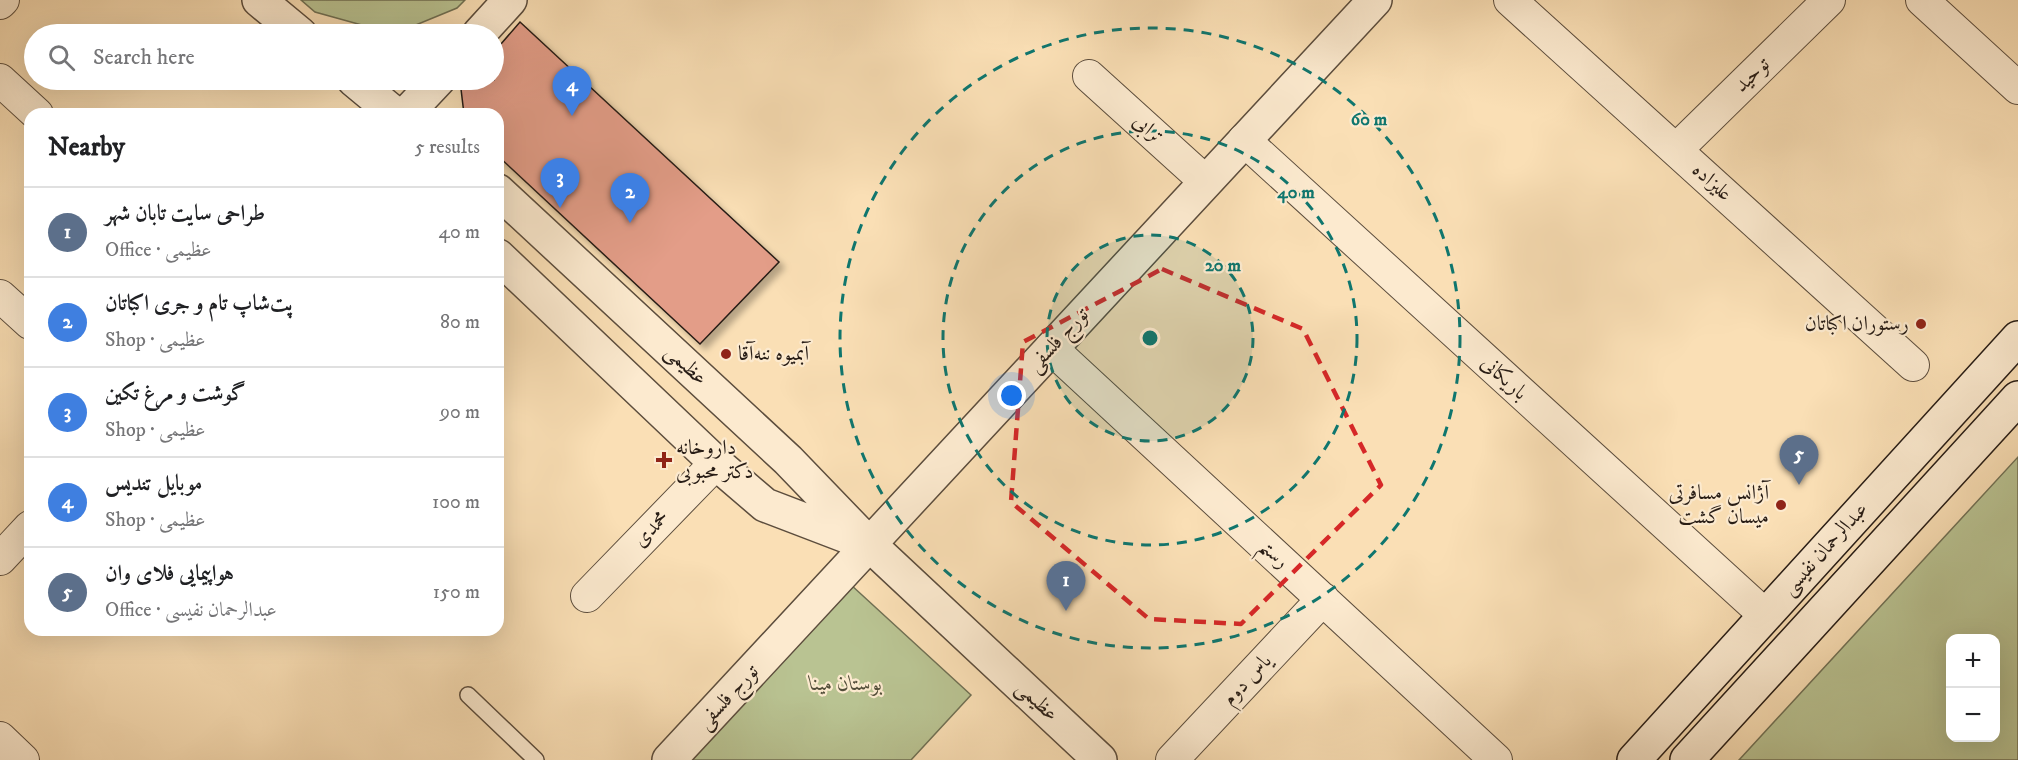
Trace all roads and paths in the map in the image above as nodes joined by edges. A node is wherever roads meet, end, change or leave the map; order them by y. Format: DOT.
graph roads {
  1 [pos="259,0"];
  2 [pos="510,0"];
  3 [pos="1375,0"];
  4 [pos="1510,0"];
  5 [pos="1829,0"];
  6 [pos="1922,0"];
  7 [pos="288,24"];
  8 [pos="488,24"];
  9 [pos="1089,76"];
  10 [pos="0,80"];
  11 [pos="2018,88"];
  12 [pos="366,90"];
  13 [pos="429,90"];
  14 [pos="30,108"];
  15 [pos="388,108"];
  16 [pos="412,108"];
  17 [pos="1244,140"];
  18 [pos="1676,150"];
  19 [pos="1206,182"];
  20 [pos="504,197"];
  21 [pos="504,262"];
  22 [pos="0,296"];
  23 [pos="24,318"];
  24 [pos="2018,338"];
  25 [pos="1051,348"];
  26 [pos="1913,365"];
  27 [pos="2018,398"];
  28 [pos="716,463"];
  29 [pos="24,533"];
  30 [pos="869,544"];
  31 [pos="0,560"];
  32 [pos="587,596"];
  33 [pos="1323,599"];
  34 [pos="1765,615"];
  35 [pos="468,695"];
  36 [pos="0,738"];
  37 [pos="23,760"];
  38 [pos="536,760"];
  39 [pos="669,760"];
  40 [pos="1100,760"];
  41 [pos="1172,760"];
  42 [pos="1496,760"];
  43 [pos="1634,760"];
  44 [pos="1687,760"];
  1 -- 7 [label="street"];
  2 -- 8 [label="street"];
  3 -- 17 [label="street, تورج فلسفی"];
  4 -- 18 [label="street, علیزاده"];
  5 -- 18 [label="street, توحید"];
  6 -- 11 [label="street"];
  9 -- 19 [label="street, ترابی"];
  10 -- 14 [label="street"];
  12 -- 15 [label="street"];
  13 -- 16 [label="street"];
  17 -- 19 [label="street, تورج فلسفی"];
  17 -- 34 [label="street, باریکانی"];
  18 -- 26 [label="street, علیزاده"];
  19 -- 25 [label="street, تورج فلسفی"];
  20 -- 30 [label="street, عظیمی"];
  21 -- 28 [label="street, عظیمی"];
  22 -- 23 [label="street"];
  24 -- 34 [label="street, عبدالرحمان نفیسی"];
  25 -- 30 [label="street, تورج فلسفی"];
  25 -- 33 [label="street, رستم"];
  27 -- 44 [label="street, عبدالرحمان نفیسی"];
  28 -- 30 [label="street, عظیمی"];
  28 -- 32 [label="street, محمدی"];
  29 -- 31 [label="street"];
  30 -- 39 [label="street, تورج فلسفی"];
  30 -- 40 [label="street, عظیمی"];
  33 -- 41 [label="street, یاس دوم"];
  33 -- 42 [label="street, رستم"];
  34 -- 43 [label="street, عبدالرحمان نفیسی"];
  35 -- 38 [label="lane"];
  36 -- 37 [label="street"];
}
